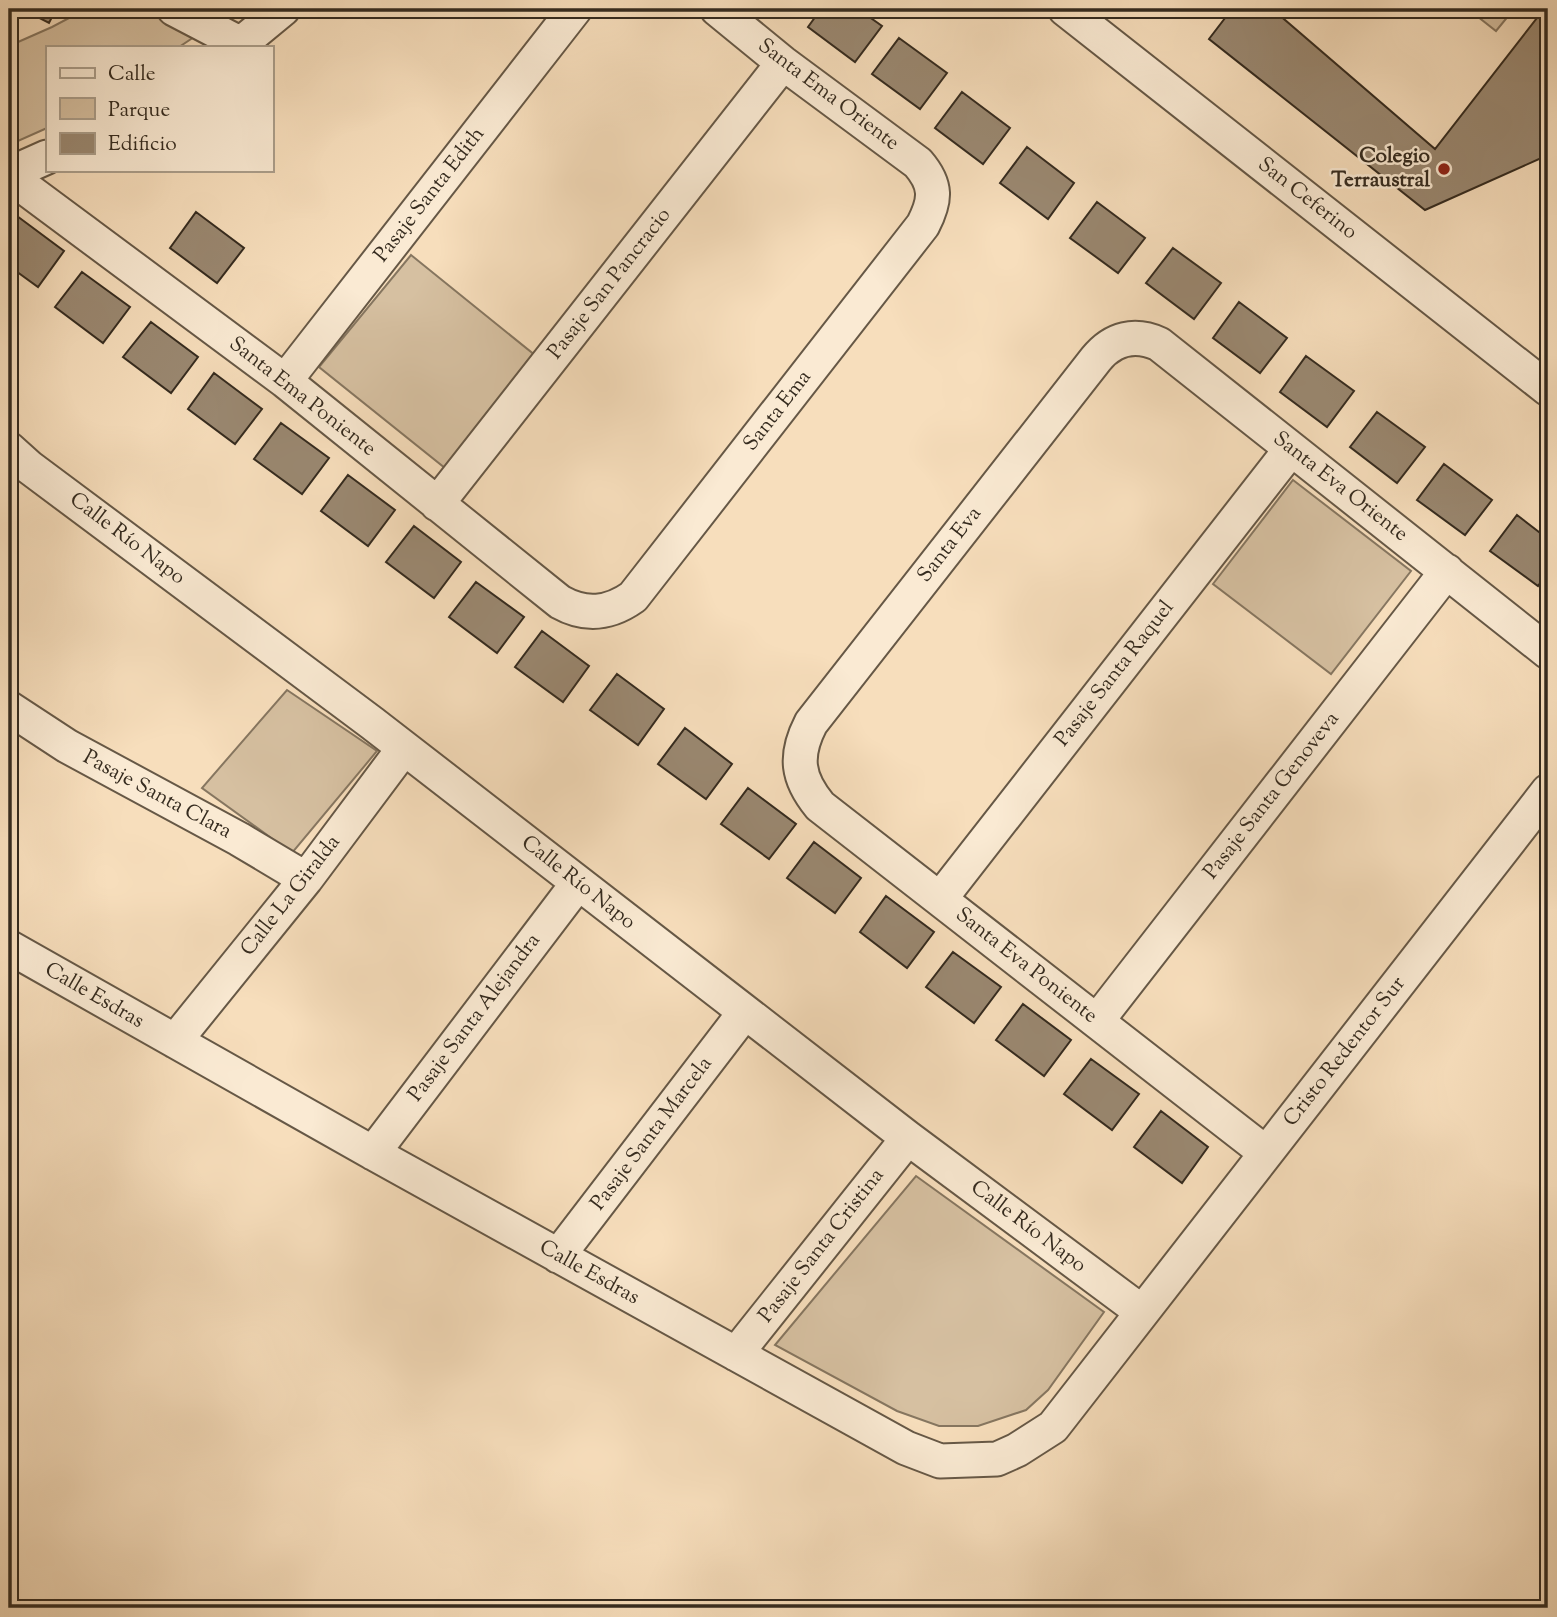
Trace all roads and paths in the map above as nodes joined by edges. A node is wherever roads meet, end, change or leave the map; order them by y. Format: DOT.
graph roads {
  1 [pos="174,9"];
  2 [pos="283,9"];
  3 [pos="575,9"];
  4 [pos="717,9"];
  5 [pos="1065,9"];
  6 [pos="239,46"];
  7 [pos="783,63"];
  8 [pos="21,164"];
  9 [pos="933,187"];
  10 [pos="1126,338"];
  11 [pos="285,381"];
  12 [pos="1548,389"];
  13 [pos="1291,449"];
  14 [pos="16,462"];
  15 [pos="437,504"];
  16 [pos="1447,571"];
  17 [pos="596,612"];
  18 [pos="1548,652"];
  19 [pos="9,708"];
  20 [pos="404,748"];
  21 [pos="800,768"];
  22 [pos="1548,791"];
  23 [pos="306,879"];
  24 [pos="578,883"];
  25 [pos="940,899"];
  26 [pos="9,947"];
  27 [pos="745,1013"];
  28 [pos="1097,1021"];
  29 [pos="175,1041"];
  30 [pos="908,1138"];
  31 [pos="373,1153"];
  32 [pos="1266,1153"];
  33 [pos="558,1256"];
  34 [pos="1142,1312"];
  35 [pos="736,1354"];
  1 -- 6 [label="street"];
  2 -- 6 [label="street"];
  3 -- 11 [label="street, Pasaje Santa Edith"];
  4 -- 7 [label="street, Santa Ema Oriente"];
  5 -- 12 [label="street, San Ceferino"];
  7 -- 9 [label="street, Santa Ema Oriente"];
  7 -- 15 [label="street, Pasaje San Pancracio"];
  8 -- 11 [label="street, Santa Ema Poniente"];
  9 -- 17 [label="street, Santa Ema"];
  10 -- 13 [label="street, Santa Eva Oriente"];
  10 -- 21 [label="street, Santa Eva"];
  11 -- 15 [label="street, Santa Ema Poniente"];
  13 -- 16 [label="street, Santa Eva Oriente"];
  13 -- 25 [label="street, Pasaje Santa Raquel"];
  14 -- 20 [label="street, Calle Río Napo"];
  15 -- 17 [label="street, Santa Ema Poniente"];
  16 -- 18 [label="street, Santa Eva Oriente"];
  16 -- 28 [label="street, Pasaje Santa Genoveva"];
  19 -- 23 [label="street, Pasaje Santa Clara"];
  20 -- 23 [label="street, Calle La Giralda"];
  20 -- 24 [label="street, Calle Río Napo"];
  21 -- 25 [label="street, Santa Eva Poniente"];
  22 -- 32 [label="street, Cristo Redentor Sur"];
  23 -- 29 [label="street, Calle La Giralda"];
  24 -- 27 [label="street, Calle Río Napo"];
  24 -- 31 [label="street, Pasaje Santa Alejandra"];
  25 -- 28 [label="street, Santa Eva Poniente"];
  26 -- 29 [label="street, Calle Esdras"];
  27 -- 30 [label="street, Calle Río Napo"];
  27 -- 33 [label="street, Pasaje Santa Marcela"];
  28 -- 32 [label="street, Santa Eva Poniente"];
  29 -- 31 [label="street, Calle Esdras"];
  30 -- 34 [label="street, Calle Río Napo"];
  30 -- 35 [label="street, Pasaje Santa Cristina"];
  31 -- 33 [label="street, Calle Esdras"];
  32 -- 34 [label="street, Cristo Redentor Sur"];
  33 -- 35 [label="street, Calle Esdras"];
  34 -- 35 [label="street, Calle Esdras"];
}
